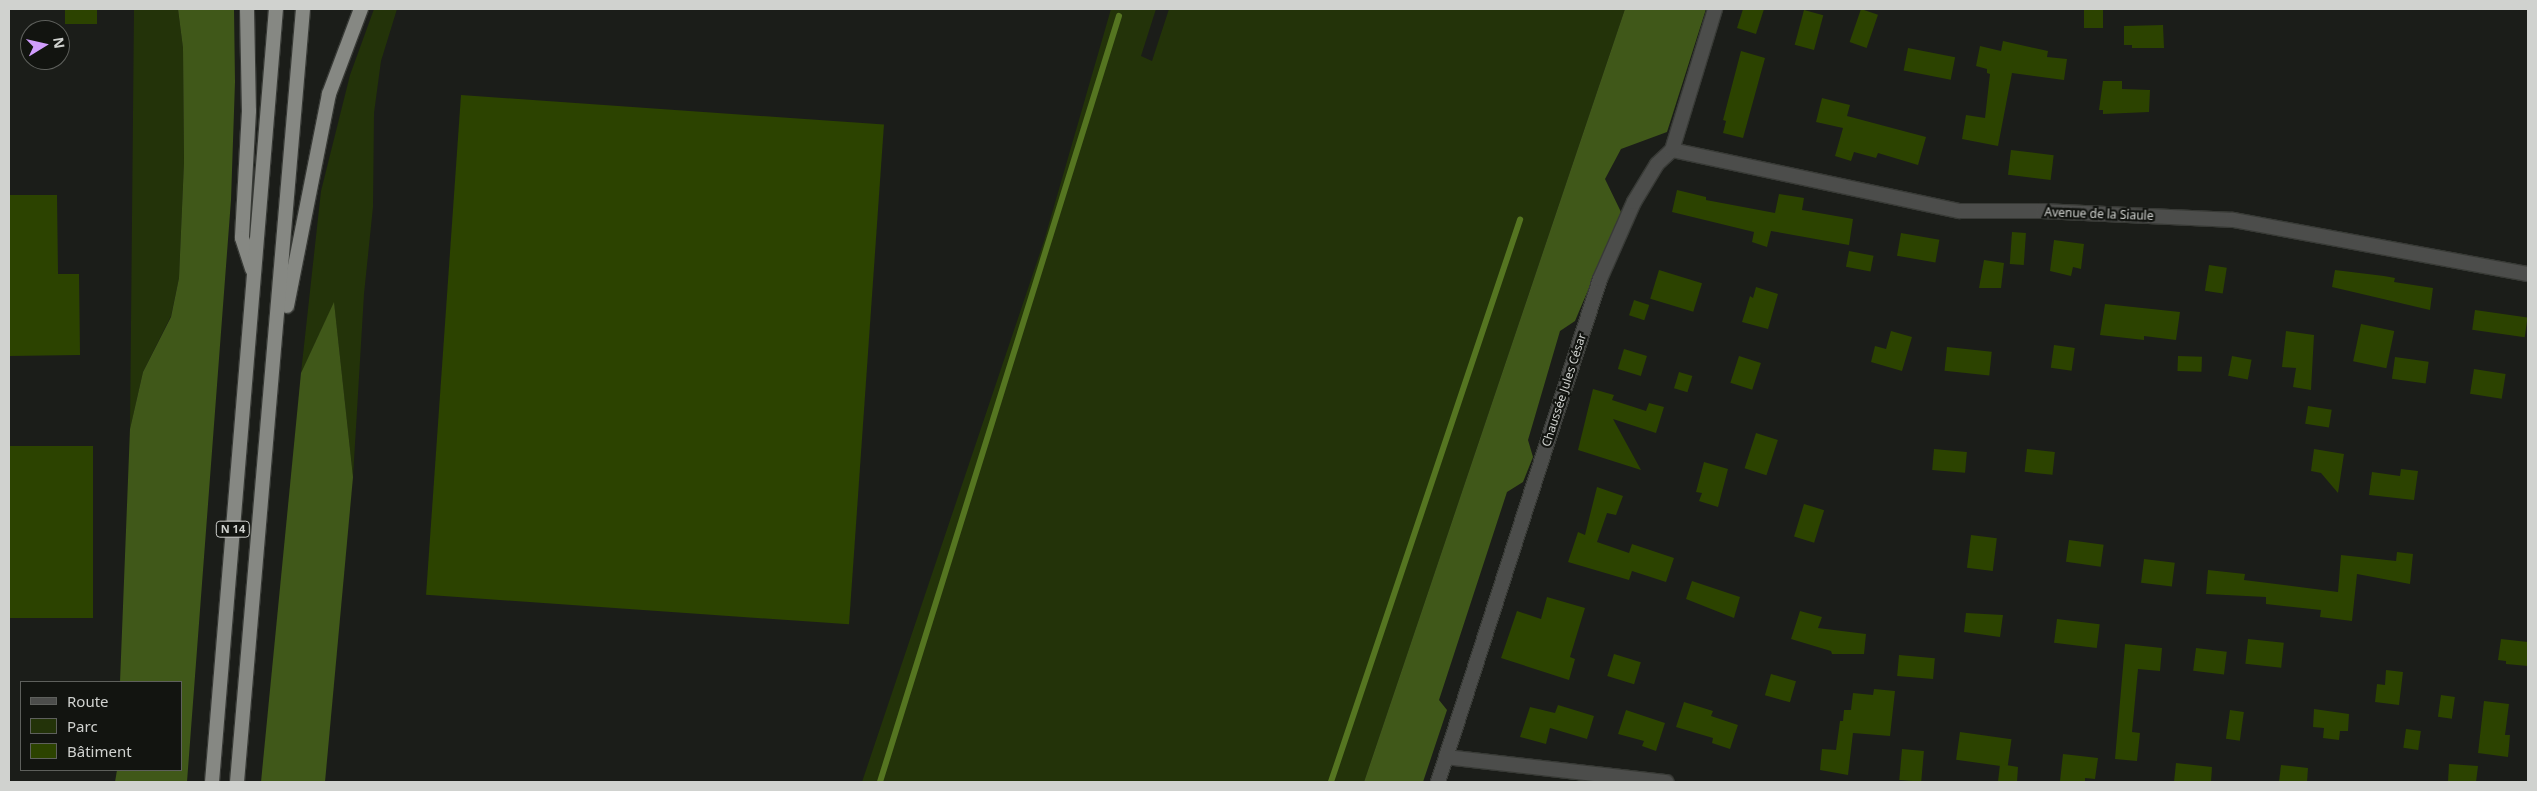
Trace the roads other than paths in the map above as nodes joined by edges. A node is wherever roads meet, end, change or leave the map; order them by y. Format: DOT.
graph roads {
  1 [pos="247,9"];
  2 [pos="276,9"];
  3 [pos="303,9"];
  4 [pos="361,9"];
  5 [pos="1715,9"];
  6 [pos="1672,150"];
  7 [pos="2528,274"];
  8 [pos="254,275"];
  9 [pos="274,370"];
  10 [pos="1446,757"];
  11 [pos="212,782"];
  12 [pos="237,782"];
  13 [pos="1438,782"];
  14 [pos="1667,782"];
  1 -- 8 [label="highway"];
  2 -- 8 [label="highway, N 14"];
  3 -- 9 [label="highway, N 14"];
  4 -- 9 [label="highway"];
  5 -- 6 [label="street, Chaussée Jules César"];
  6 -- 7 [label="street, Avenue de la Siaule"];
  6 -- 10 [label="street, Chaussée Jules César"];
  8 -- 11 [label="highway, N 14"];
  9 -- 12 [label="highway, N 14"];
  10 -- 13 [label="street, Chaussée Jules César"];
  10 -- 14 [label="street"];
}
